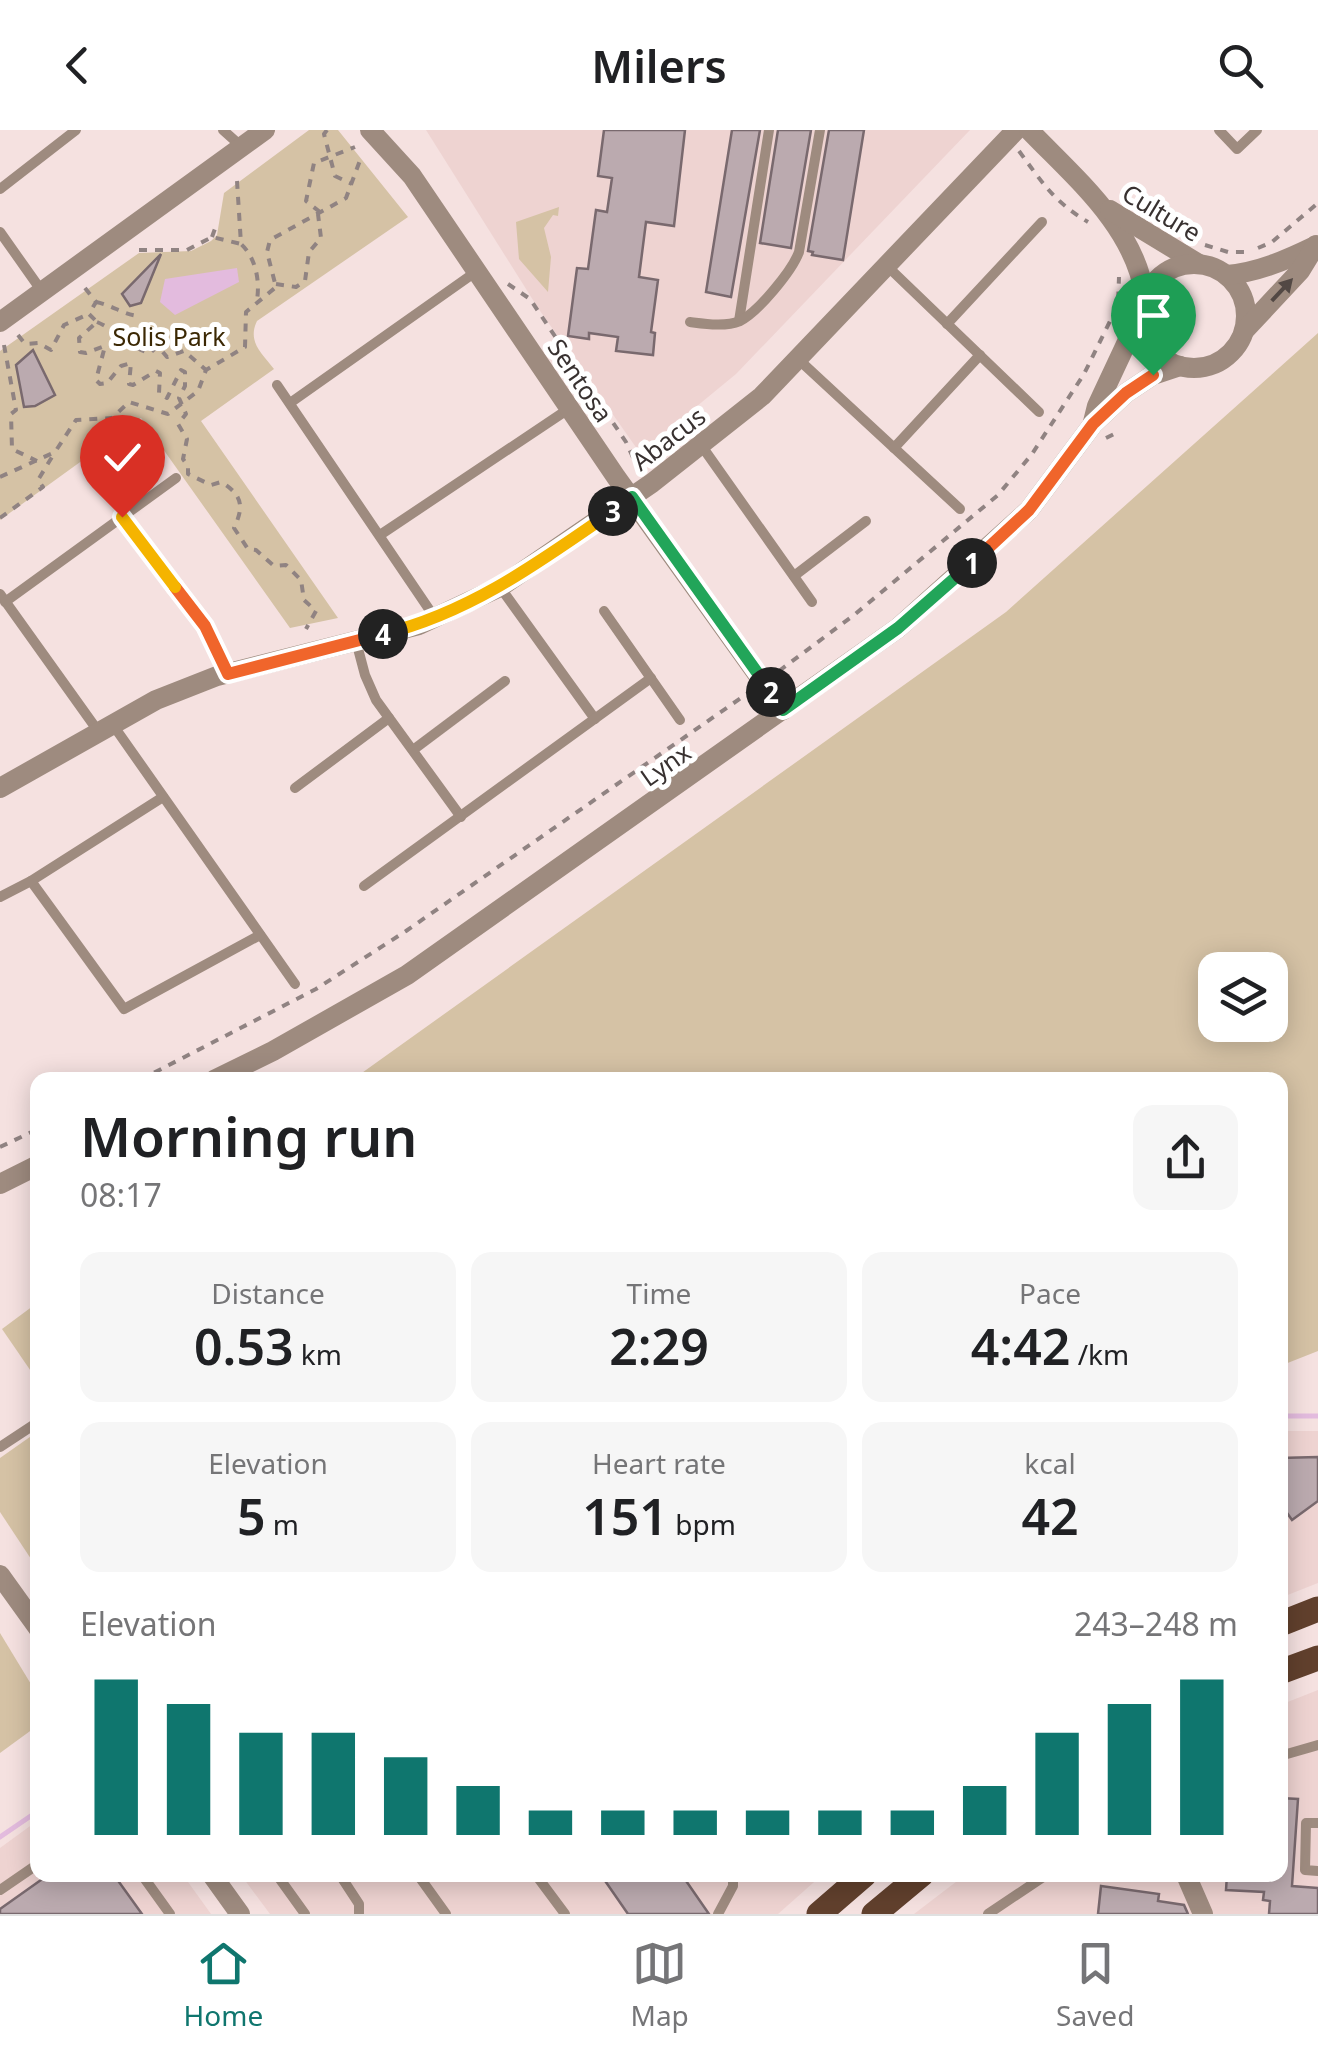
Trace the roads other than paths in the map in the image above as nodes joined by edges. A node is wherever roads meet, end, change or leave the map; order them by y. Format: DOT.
graph roads {
  1 [pos="76,130"];
  2 [pos="222,130"];
  3 [pos="265,130"];
  4 [pos="370,130"];
  5 [pos="769,130"];
  6 [pos="820,130"];
  7 [pos="1016,130"];
  8 [pos="1029,130"];
  9 [pos="1219,130"];
  10 [pos="1257,130"];
  11 [pos="242,147"];
  12 [pos="0,189"];
  13 [pos="1100,204"];
  14 [pos="1042,222"];
  15 [pos="0,232"];
  16 [pos="1312,239"];
  17 [pos="1202,255"];
  18 [pos="885,265"];
  19 [pos="488,270"];
  20 [pos="1228,275"];
  21 [pos="41,290"];
  22 [pos="1143,305"];
  23 [pos="0,322"];
  24 [pos="690,322"];
  25 [pos="738,322"];
  26 [pos="947,324"];
  27 [pos="1244,332"];
  28 [pos="980,355"];
  29 [pos="797,358"];
  30 [pos="1180,366"];
  31 [pos="277,384"];
  32 [pos="290,403"];
  33 [pos="570,408"];
  34 [pos="1038,412"];
  35 [pos="1093,424"];
  36 [pos="701,445"];
  37 [pos="894,448"];
  38 [pos="176,478"];
  39 [pos="632,497"];
  40 [pos="960,510"];
  41 [pos="122,517"];
  42 [pos="866,522"];
  43 [pos="380,534"];
  44 [pos="794,576"];
  45 [pos="500,587"];
  46 [pos="3,598"];
  47 [pos="812,602"];
  48 [pos="604,611"];
  49 [pos="435,618"];
  50 [pos="356,641"];
  51 [pos="228,674"];
  52 [pos="651,678"];
  53 [pos="505,681"];
  54 [pos="783,710"];
  55 [pos="389,718"];
  56 [pos="594,720"];
  57 [pos="680,720"];
  58 [pos="106,729"];
  59 [pos="413,750"];
  60 [pos="3,780"];
  61 [pos="295,788"];
  62 [pos="163,797"];
  63 [pos="461,817"];
  64 [pos="31,881"];
  65 [pos="364,886"];
  66 [pos="0,897"];
  67 [pos="260,936"];
  68 [pos="295,984"];
  69 [pos="230,1072"];
  70 [pos="30,1169"];
  71 [pos="0,1184"];
  72 [pos="30,1427"];
  73 [pos="0,1448"];
  74 [pos="0,1575"];
  75 [pos="1318,1609"];
  76 [pos="30,1617"];
  77 [pos="1288,1621"];
  78 [pos="1318,1658"];
  79 [pos="1288,1669"];
  80 [pos="1318,1745"];
  81 [pos="1288,1754"];
  82 [pos="1318,1823"];
  83 [pos="30,1869"];
  84 [pos="1318,1871"];
  85 [pos="147,1882"];
  86 [pos="217,1882"];
  87 [pos="282,1882"];
  88 [pos="345,1882"];
  89 [pos="423,1882"];
  90 [pos="541,1882"];
  91 [pos="733,1882"];
  92 [pos="856,1882"];
  93 [pos="913,1882"];
  94 [pos="1036,1882"];
  95 [pos="1189,1882"];
  96 [pos="0,1890"];
  97 [pos="170,1914"];
  98 [pos="240,1914"];
  99 [pos="305,1914"];
  100 [pos="358,1914"];
  101 [pos="446,1914"];
  102 [pos="565,1914"];
  103 [pos="718,1914"];
  104 [pos="819,1914"];
  105 [pos="874,1914"];
  106 [pos="988,1914"];
  107 [pos="1203,1914"];
  1 -- 12 [label="lane"];
  2 -- 11 [label="lane"];
  3 -- 11 [label="street"];
  4 -- 19 [label="street, Sentosa"];
  5 -- 25 [label="lane"];
  6 -- 25 [label="lane"];
  7 -- 18 [label="street, Abacus"];
  8 -- 13 [label="street, Culture"];
  9 -- 10 [label="lane"];
  11 -- 21 [label="street"];
  13 -- 17 [label="street, Culture"];
  13 -- 22 [label="street, Culture"];
  14 -- 26 [label="lane"];
  15 -- 21 [label="lane"];
  16 -- 20 [label="street"];
  27 -- 16 [label="street, one-way"];
  17 -- 20 [label="street"];
  17 -- 22 [label="street"];
  18 -- 26 [label="lane"];
  18 -- 29 [label="street, Abacus"];
  19 -- 32 [label="lane"];
  19 -- 33 [label="street, Sentosa"];
  20 -- 27 [label="street"];
  21 -- 23 [label="street"];
  22 -- 30 [label="street"];
  22 -- 35 [label="street, Lynx"];
  24 -- 25 [label="lane"];
  26 -- 28 [label="lane"];
  27 -- 30 [label="street"];
  28 -- 34 [label="lane"];
  28 -- 37 [label="lane"];
  29 -- 36 [label="street, Abacus"];
  29 -- 37 [label="lane"];
  30 -- 35 [label="street, Lynx"];
  31 -- 32 [label="lane"];
  32 -- 43 [label="lane"];
  33 -- 39 [label="street, Sentosa"];
  33 -- 43 [label="lane"];
  35 -- 54 [label="street, Lynx"];
  36 -- 39 [label="street, Abacus"];
  36 -- 44 [label="lane"];
  37 -- 40 [label="lane"];
  38 -- 41 [label="lane"];
  39 -- 45 [label="street, Abacus"];
  39 -- 54 [label="street, Sentosa"];
  41 -- 46 [label="lane"];
  41 -- 51 [label="lane"];
  42 -- 44 [label="lane"];
  43 -- 49 [label="lane"];
  44 -- 47 [label="lane"];
  45 -- 49 [label="street, Abacus"];
  45 -- 56 [label="lane"];
  46 -- 58 [label="lane"];
  48 -- 52 [label="lane"];
  49 -- 50 [label="street, Abacus"];
  50 -- 51 [label="street, Abacus"];
  50 -- 55 [label="lane"];
  51 -- 58 [label="street, Abacus"];
  52 -- 56 [label="lane"];
  52 -- 57 [label="lane"];
  53 -- 59 [label="lane"];
  54 -- 69 [label="street, Lynx"];
  55 -- 59 [label="lane"];
  55 -- 61 [label="lane"];
  56 -- 63 [label="lane"];
  58 -- 60 [label="street, Abacus"];
  58 -- 62 [label="lane"];
  59 -- 63 [label="lane"];
  62 -- 64 [label="lane"];
  62 -- 67 [label="lane"];
  63 -- 65 [label="lane"];
  64 -- 66 [label="lane"];
  64 -- 67 [label="lane"];
  67 -- 68 [label="lane"];
  70 -- 71 [label="street"];
  72 -- 73 [label="lane"];
  74 -- 76 [label="street"];
  75 -- 77 [label="main road"];
  78 -- 79 [label="main road"];
  80 -- 81 [label="lane"];
  82 -- 84 [label="lane"];
  83 -- 96 [label="lane"];
  85 -- 97 [label="lane"];
  86 -- 98 [label="street"];
  87 -- 99 [label="lane"];
  88 -- 100 [label="lane"];
  89 -- 101 [label="lane"];
  90 -- 102 [label="lane"];
  91 -- 103 [label="lane"];
  92 -- 104 [label="main road"];
  93 -- 105 [label="main road"];
  94 -- 106 [label="lane"];
  95 -- 107 [label="street"];
}
